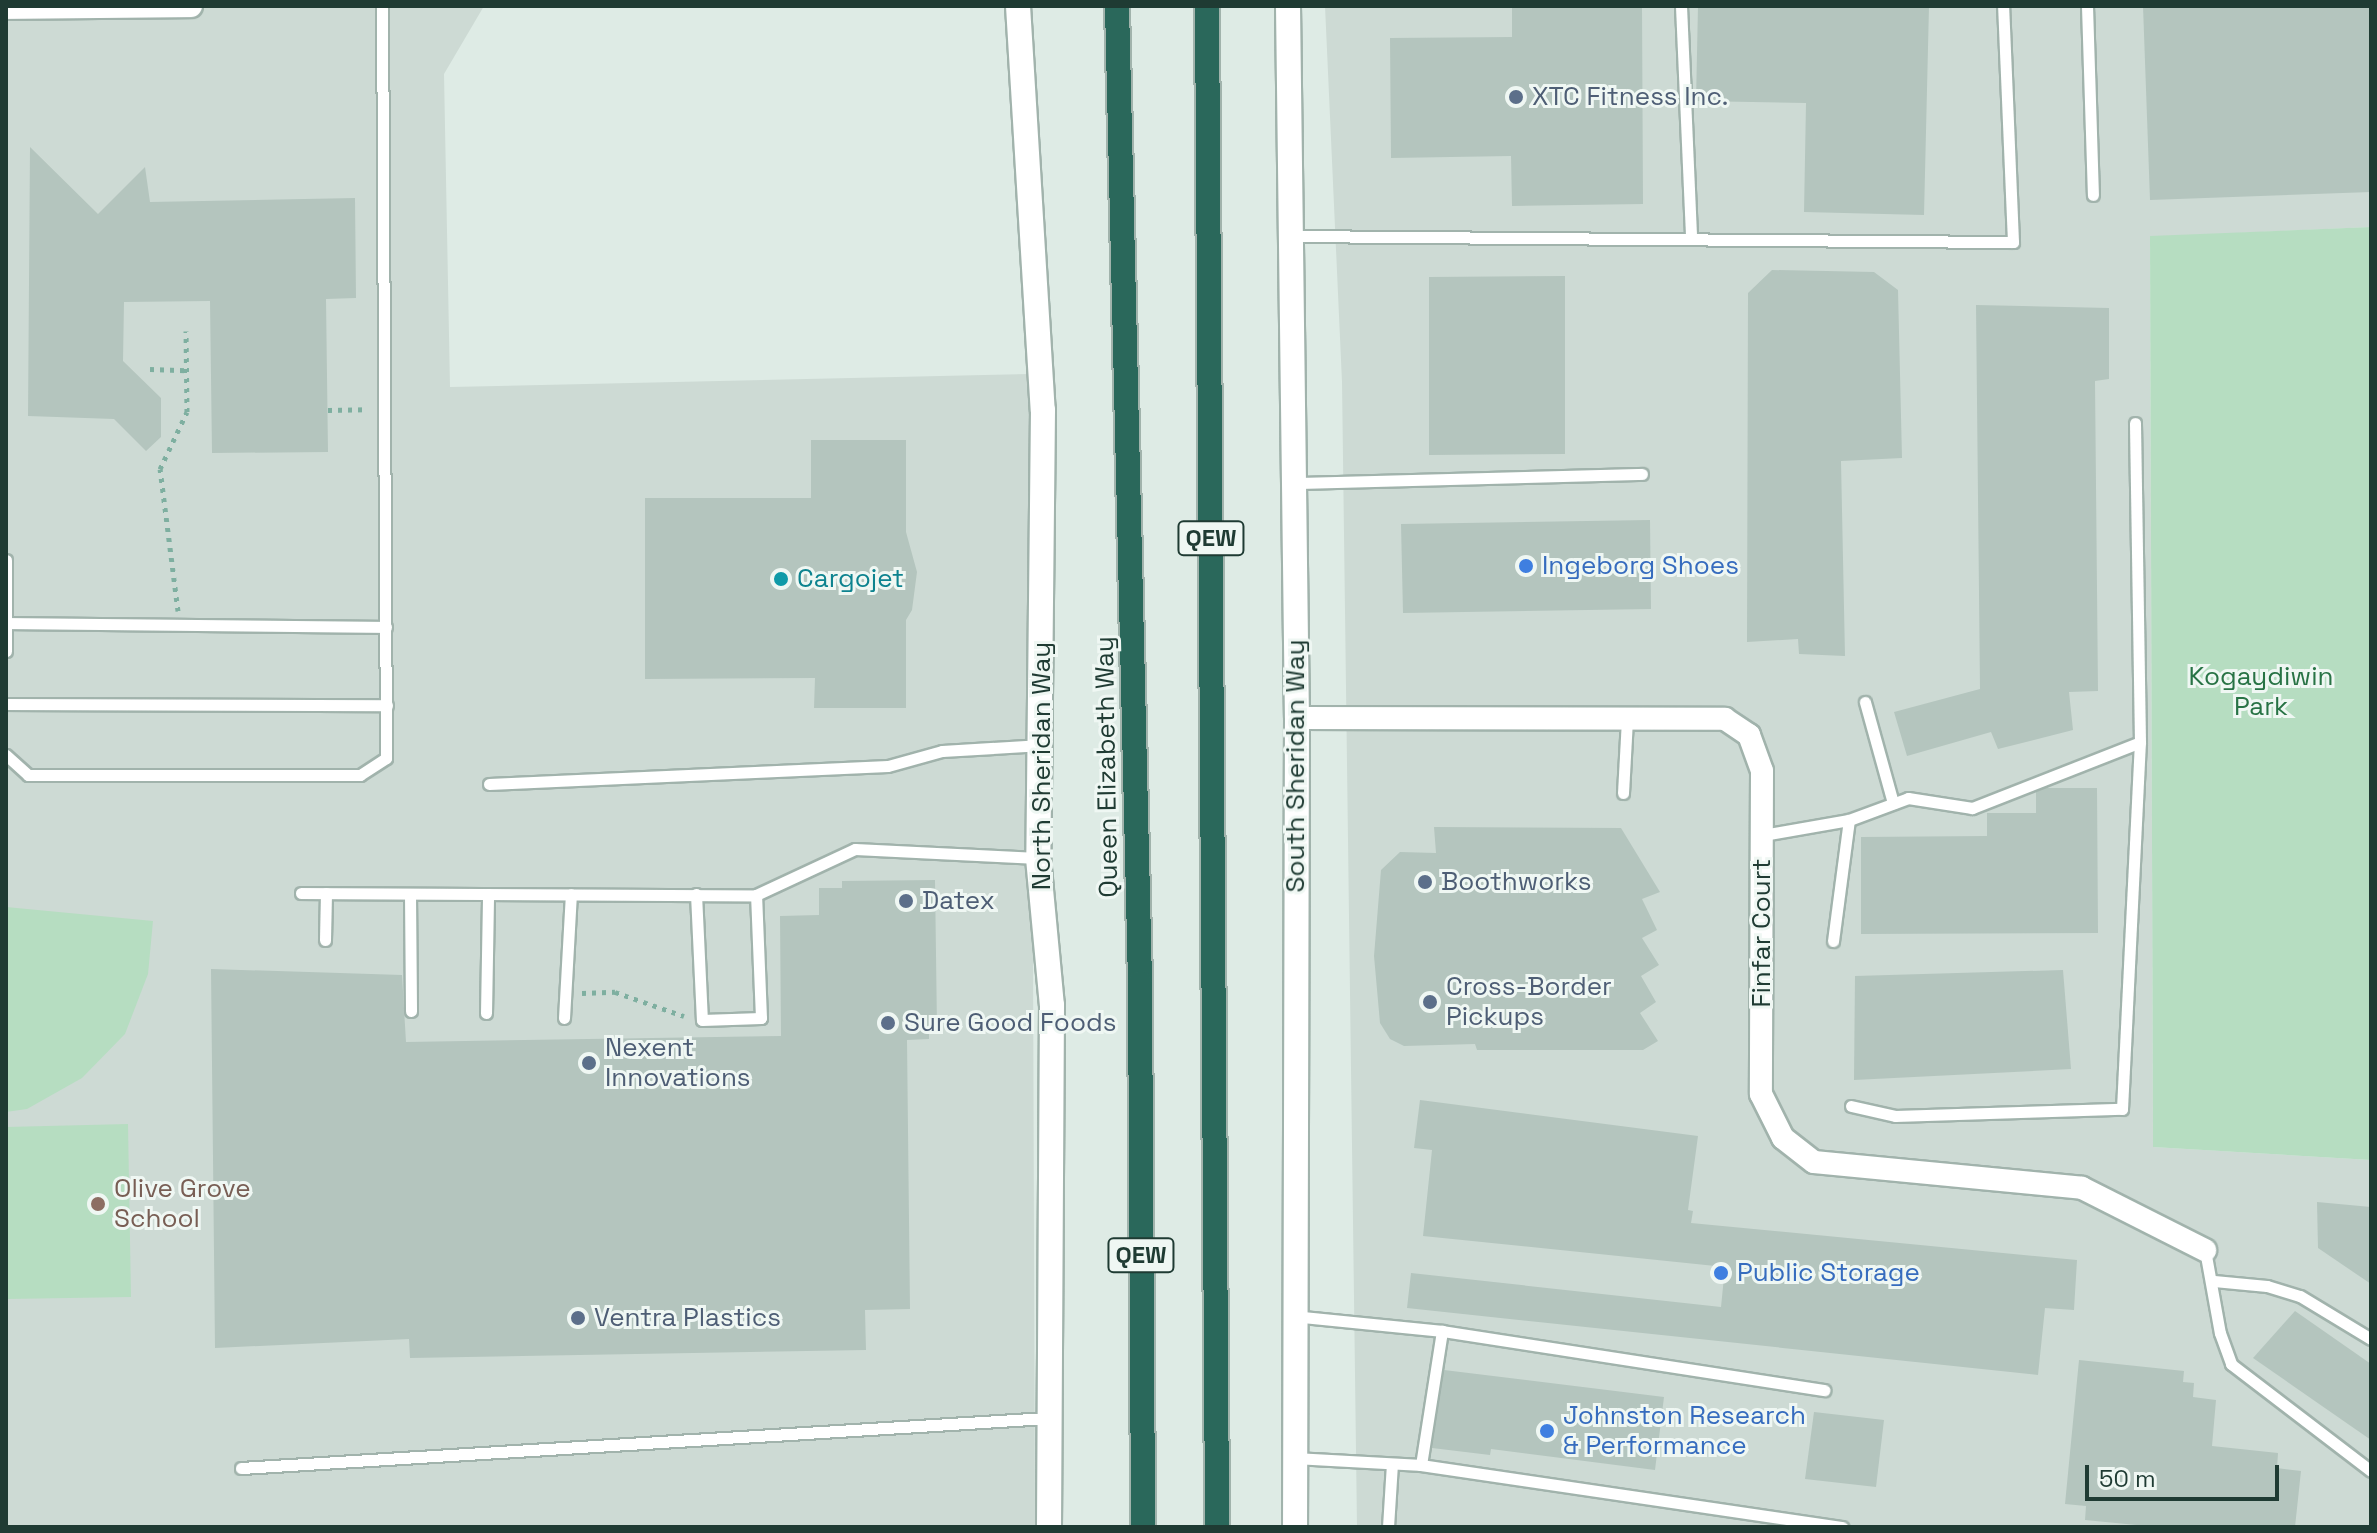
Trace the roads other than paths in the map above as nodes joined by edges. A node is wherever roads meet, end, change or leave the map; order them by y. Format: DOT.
graph roads {
  1 [pos="93,6"];
  2 [pos="191,6"];
  3 [pos="382,6"];
  4 [pos="1018,6"];
  5 [pos="1117,6"];
  6 [pos="1207,6"];
  7 [pos="1288,6"];
  8 [pos="1681,6"];
  9 [pos="2003,6"];
  10 [pos="2087,6"];
  11 [pos="6,8"];
  12 [pos="2093,195"];
  13 [pos="1289,236"];
  14 [pos="1691,239"];
  15 [pos="2135,423"];
  16 [pos="1642,474"];
  17 [pos="1295,483"];
  18 [pos="6,560"];
  19 [pos="8,623"];
  20 [pos="386,627"];
  21 [pos="6,651"];
  22 [pos="1865,702"];
  23 [pos="6,704"];
  24 [pos="387,705"];
  25 [pos="1297,718"];
  26 [pos="1627,718"];
  27 [pos="2140,742"];
  28 [pos="1042,745"];
  29 [pos="6,755"];
  30 [pos="489,784"];
  31 [pos="1623,793"];
  32 [pos="1893,803"];
  33 [pos="1849,820"];
  34 [pos="1763,835"];
  35 [pos="1038,858"];
  36 [pos="301,893"];
  37 [pos="326,893"];
  38 [pos="410,894"];
  39 [pos="488,894"];
  40 [pos="571,894"];
  41 [pos="696,894"];
  42 [pos="756,895"];
  43 [pos="325,940"];
  44 [pos="1833,941"];
  45 [pos="411,1011"];
  46 [pos="486,1013"];
  47 [pos="564,1018"];
  48 [pos="1851,1106"];
  49 [pos="2205,1250"];
  50 [pos="2214,1281"];
  51 [pos="1292,1316"];
  52 [pos="1442,1331"];
  53 [pos="2371,1339"];
  54 [pos="1824,1390"];
  55 [pos="1048,1418"];
  56 [pos="1294,1458"];
  57 [pos="1392,1464"];
  58 [pos="1421,1465"];
  59 [pos="241,1468"];
  60 [pos="2371,1471"];
  61 [pos="1049,1527"];
  62 [pos="1143,1527"];
  63 [pos="1217,1527"];
  64 [pos="1295,1527"];
  65 [pos="1388,1527"];
  66 [pos="1842,1527"];
  1 -- 2 [label="street"];
  1 -- 11 [label="street"];
  3 -- 20 [label="lane"];
  4 -- 28 [label="street, North Sheridan Way"];
  5 -- 62 [label="highway, Queen Elizabeth Way / QEW"];
  6 -- 63 [label="highway, QEW"];
  7 -- 13 [label="street, South Sheridan Way"];
  8 -- 14 [label="lane"];
  9 -- 14 [label="lane"];
  10 -- 12 [label="lane"];
  13 -- 14 [label="lane"];
  13 -- 17 [label="street, South Sheridan Way"];
  15 -- 27 [label="lane"];
  16 -- 17 [label="lane"];
  17 -- 25 [label="street, South Sheridan Way"];
  18 -- 19 [label="lane"];
  19 -- 20 [label="lane"];
  19 -- 21 [label="lane"];
  20 -- 24 [label="lane"];
  22 -- 32 [label="lane"];
  23 -- 24 [label="lane"];
  24 -- 29 [label="lane"];
  25 -- 26 [label="street, Finfar Court"];
  25 -- 51 [label="street, South Sheridan Way"];
  26 -- 31 [label="lane"];
  26 -- 34 [label="street, Finfar Court"];
  27 -- 32 [label="lane"];
  27 -- 48 [label="lane"];
  28 -- 30 [label="lane"];
  28 -- 35 [label="street, North Sheridan Way"];
  32 -- 33 [label="lane"];
  33 -- 34 [label="lane"];
  33 -- 44 [label="lane"];
  34 -- 49 [label="street, Finfar Court"];
  35 -- 42 [label="lane"];
  35 -- 55 [label="street, North Sheridan Way"];
  36 -- 37 [label="lane"];
  37 -- 38 [label="lane"];
  37 -- 43 [label="lane"];
  38 -- 39 [label="lane"];
  38 -- 45 [label="lane"];
  39 -- 40 [label="lane"];
  39 -- 46 [label="lane"];
  40 -- 41 [label="lane"];
  40 -- 47 [label="lane"];
  41 -- 42 [label="lane"];
  41 -- 42 [label="lane"];
  49 -- 50 [label="lane"];
  50 -- 53 [label="lane"];
  50 -- 60 [label="lane"];
  51 -- 52 [label="lane"];
  51 -- 56 [label="street, South Sheridan Way"];
  52 -- 54 [label="lane"];
  52 -- 58 [label="lane"];
  55 -- 59 [label="lane"];
  55 -- 61 [label="street, North Sheridan Way"];
  56 -- 57 [label="lane"];
  56 -- 64 [label="street, South Sheridan Way"];
  57 -- 58 [label="lane"];
  57 -- 65 [label="lane"];
  58 -- 66 [label="lane"];
}
